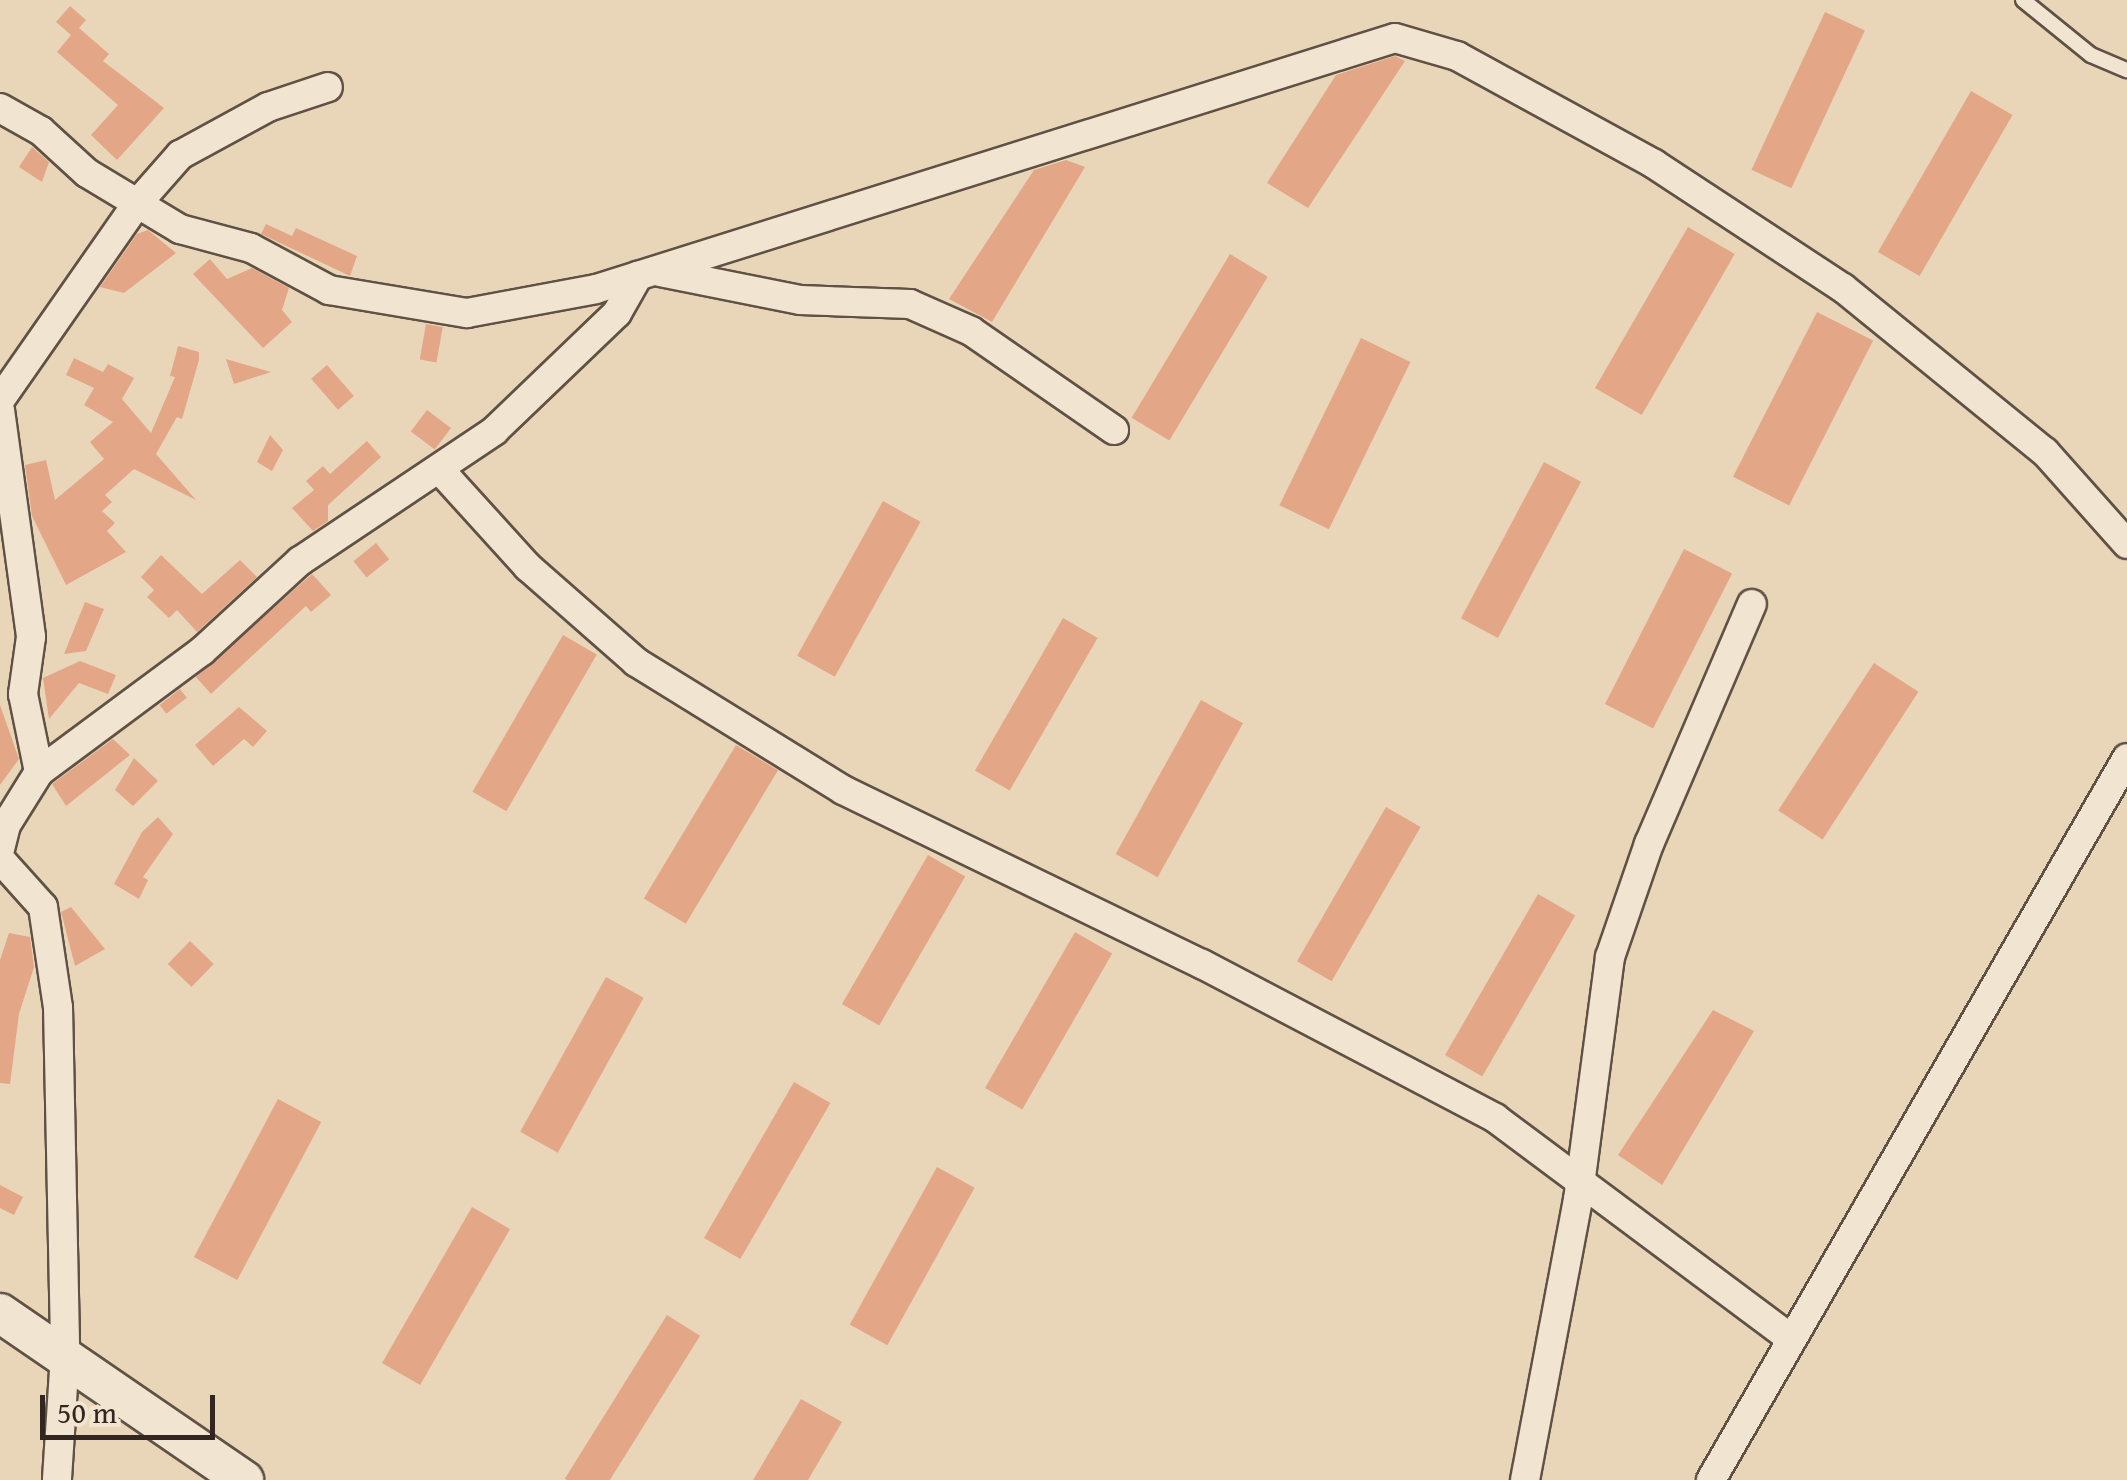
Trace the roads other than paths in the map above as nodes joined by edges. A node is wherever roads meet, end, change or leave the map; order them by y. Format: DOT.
graph roads {
  1 [pos="2022,0"];
  2 [pos="2127,70"];
  3 [pos="328,86"];
  4 [pos="0,108"];
  5 [pos="136,205"];
  6 [pos="646,274"];
  7 [pos="0,400"];
  8 [pos="0,410"];
  9 [pos="1114,430"];
  10 [pos="440,470"];
  11 [pos="2127,544"];
  12 [pos="1752,604"];
  13 [pos="2127,758"];
  14 [pos="39,772"];
  15 [pos="0,850"];
  16 [pos="0,859"];
  17 [pos="1582,1178"];
  18 [pos="0,1314"];
  19 [pos="1792,1339"];
  20 [pos="65,1356"];
  21 [pos="57,1480"];
  22 [pos="244,1480"];
  23 [pos="1525,1480"];
  24 [pos="1711,1480"];
  1 -- 2 [label="lane"];
  3 -- 5 [label="street"];
  4 -- 5 [label="street"];
  5 -- 6 [label="street"];
  5 -- 7 [label="street"];
  6 -- 9 [label="street"];
  6 -- 10 [label="street"];
  6 -- 11 [label="street"];
  8 -- 14 [label="street"];
  10 -- 14 [label="street"];
  10 -- 17 [label="street"];
  12 -- 17 [label="street"];
  13 -- 19 [label="street"];
  14 -- 15 [label="street"];
  16 -- 20 [label="street"];
  17 -- 19 [label="street"];
  17 -- 23 [label="street"];
  18 -- 20 [label="main road"];
  19 -- 24 [label="street"];
  20 -- 21 [label="street"];
  20 -- 22 [label="main road"];
}
